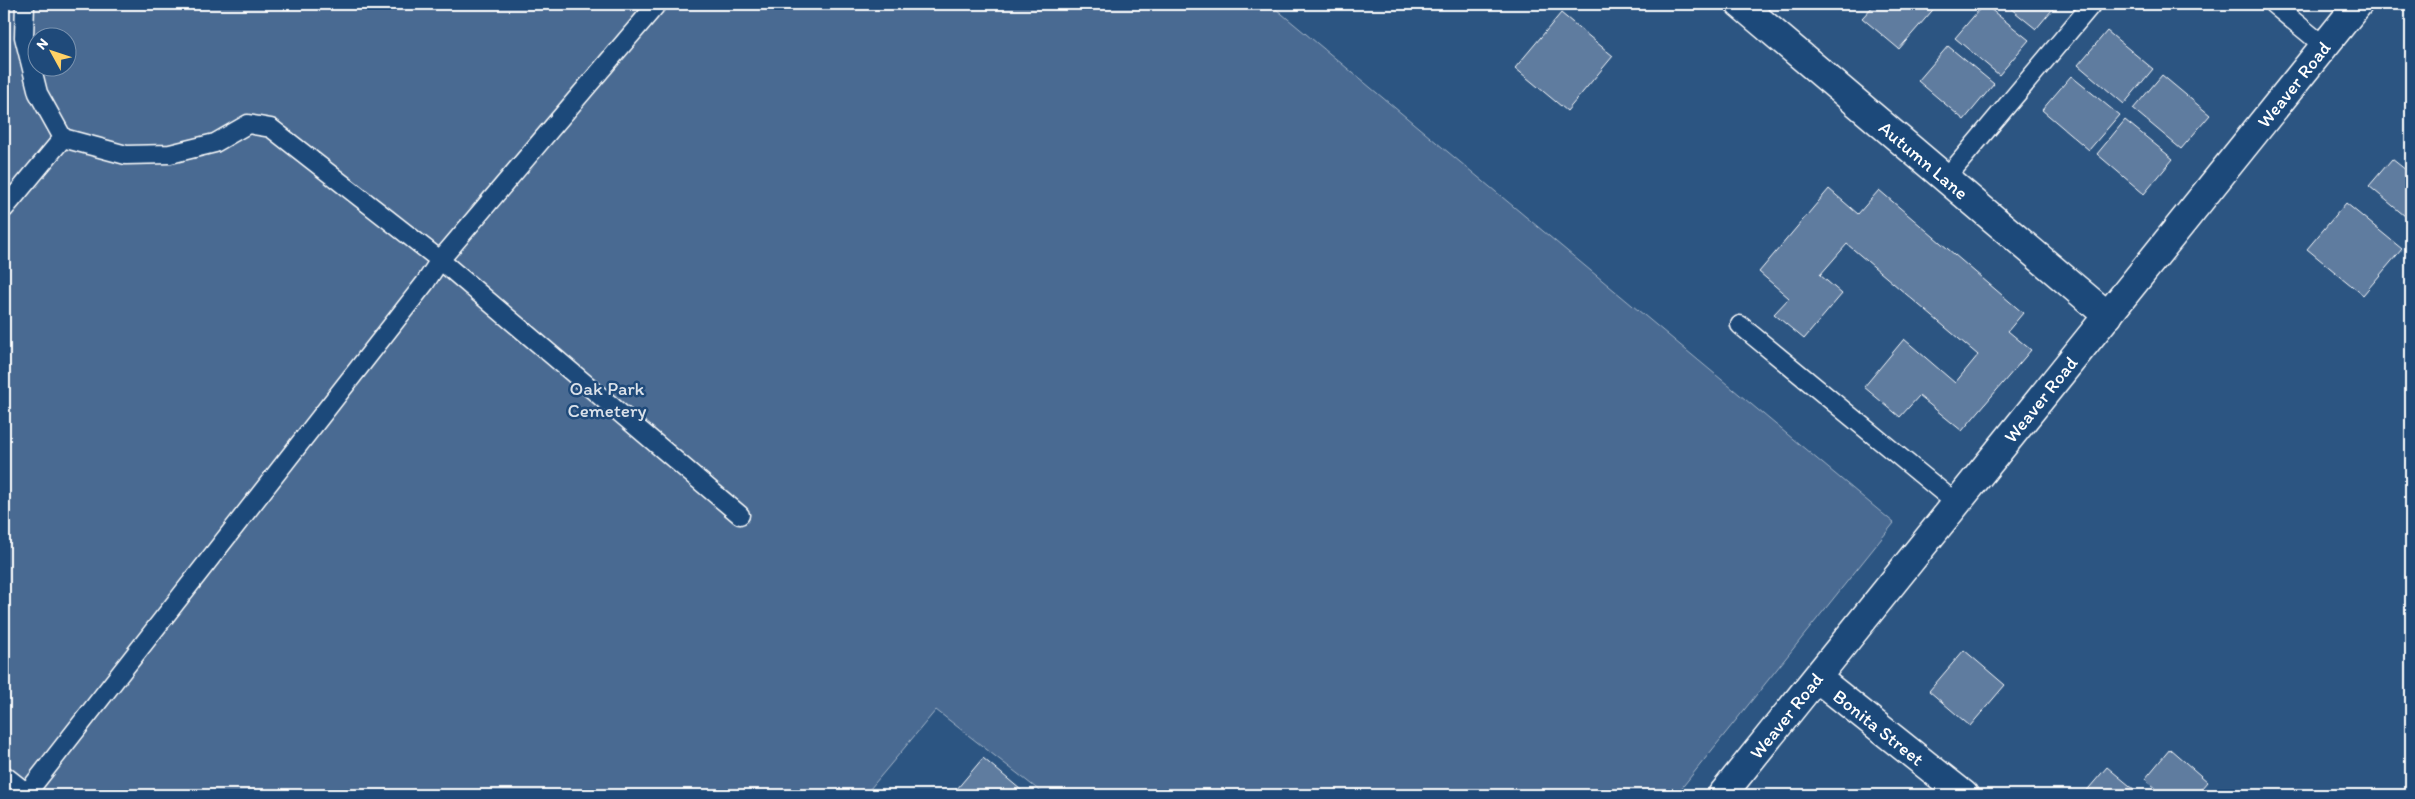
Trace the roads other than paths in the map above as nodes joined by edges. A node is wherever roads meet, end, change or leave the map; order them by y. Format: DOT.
graph roads {
  1 [pos="25,4"];
  2 [pos="657,4"];
  3 [pos="1740,4"];
  4 [pos="2092,4"];
  5 [pos="2274,4"];
  6 [pos="2358,4"];
  7 [pos="2324,46"];
  8 [pos="63,138"];
  9 [pos="1947,177"];
  10 [pos="4,209"];
  11 [pos="440,260"];
  12 [pos="2108,316"];
  13 [pos="1740,324"];
  14 [pos="1957,504"];
  15 [pos="740,515"];
  16 [pos="1817,678"];
  17 [pos="4,774"];
  18 [pos="1722,795"];
  19 [pos="1964,795"];
  1 -- 8 [label="lane"];
  2 -- 11 [label="lane"];
  3 -- 9 [label="street, Autumn Lane"];
  4 -- 9 [label="lane"];
  5 -- 7 [label="lane"];
  6 -- 7 [label="street, Weaver Road"];
  7 -- 12 [label="street, Weaver Road"];
  8 -- 10 [label="lane"];
  8 -- 11 [label="lane"];
  9 -- 12 [label="street, Autumn Lane"];
  11 -- 15 [label="lane"];
  11 -- 17 [label="lane"];
  12 -- 14 [label="street, Weaver Road"];
  13 -- 14 [label="lane"];
  14 -- 16 [label="street, Weaver Road"];
  16 -- 18 [label="street, Weaver Road"];
  16 -- 19 [label="street, Bonita Street"];
}
